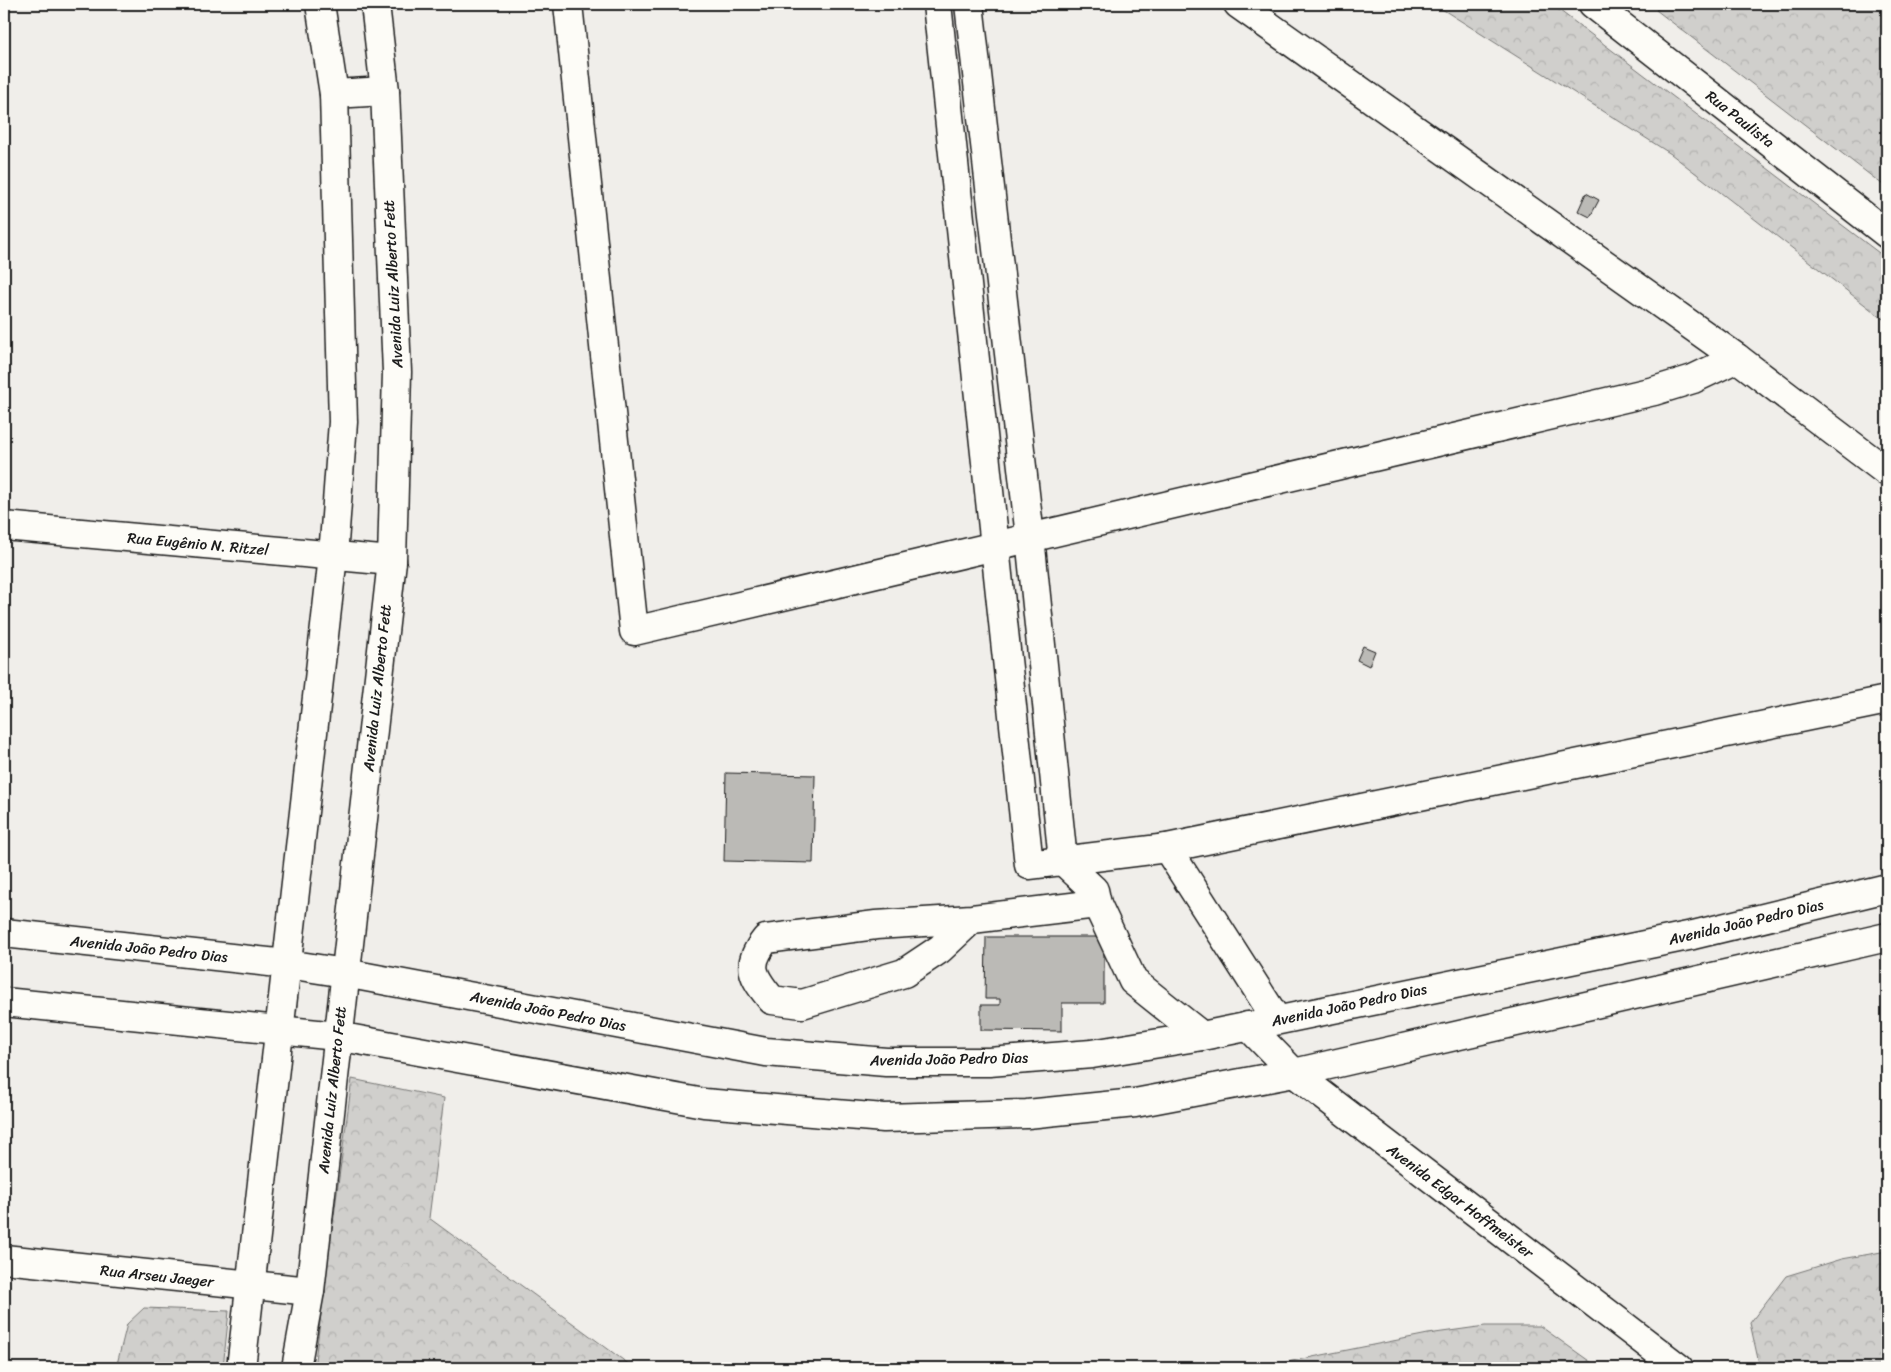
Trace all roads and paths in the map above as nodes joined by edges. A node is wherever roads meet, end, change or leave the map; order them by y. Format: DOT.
graph roads {
  1 [pos="320,4"];
  2 [pos="375,4"];
  3 [pos="568,4"];
  4 [pos="937,4"];
  5 [pos="969,4"];
  6 [pos="1238,4"];
  7 [pos="1593,4"];
  8 [pos="384,91"];
  9 [pos="334,94"];
  10 [pos="1887,234"];
  11 [pos="1737,358"];
  12 [pos="1887,472"];
  13 [pos="4,526"];
  14 [pos="1030,537"];
  15 [pos="996,546"];
  16 [pos="333,556"];
  17 [pos="392,561"];
  18 [pos="1887,700"];
  19 [pos="1167,848"];
  20 [pos="1063,861"];
  21 [pos="1887,888"];
  22 [pos="1097,904"];
  23 [pos="972,919"];
  24 [pos="4,932"];
  25 [pos="1887,937"];
  26 [pos="286,964"];
  27 [pos="345,973"];
  28 [pos="4,1002"];
  29 [pos="1277,1020"];
  30 [pos="1248,1026"];
  31 [pos="278,1030"];
  32 [pos="337,1036"];
  33 [pos="1202,1036"];
  34 [pos="1294,1073"];
  35 [pos="4,1259"];
  36 [pos="251,1286"];
  37 [pos="310,1291"];
  38 [pos="240,1368"];
  39 [pos="296,1368"];
  40 [pos="1679,1368"];
  1 -- 9 [label="street"];
  2 -- 8 [label="street, Avenida Luiz Alberto Fett"];
  3 -- 15 [label="street"];
  4 -- 15 [label="street"];
  5 -- 14 [label="street"];
  6 -- 11 [label="street"];
  7 -- 10 [label="street, Rua Paulista"];
  8 -- 9 [label="street"];
  8 -- 17 [label="street, Avenida Luiz Alberto Fett"];
  9 -- 16 [label="street"];
  11 -- 12 [label="street"];
  11 -- 14 [label="street"];
  13 -- 16 [label="street, Rua Eugênio N. Ritzel"];
  14 -- 15 [label="street"];
  14 -- 20 [label="street"];
  15 -- 20 [label="street"];
  16 -- 17 [label="street, Rua Eugênio N. Ritzel"];
  16 -- 26 [label="street"];
  17 -- 27 [label="street, Avenida Luiz Alberto Fett"];
  18 -- 19 [label="street"];
  19 -- 20 [label="street"];
  19 -- 29 [label="street"];
  20 -- 22 [label="street"];
  21 -- 29 [label="street, Avenida João Pedro Dias"];
  22 -- 23 [label="street"];
  22 -- 33 [label="street"];
  23 -- 23 [label="street"];
  24 -- 26 [label="street, Avenida João Pedro Dias"];
  25 -- 34 [label="street"];
  26 -- 27 [label="street, Avenida João Pedro Dias"];
  26 -- 31 [label="street"];
  27 -- 32 [label="street, Avenida Luiz Alberto Fett"];
  27 -- 33 [label="street, Avenida João Pedro Dias"];
  28 -- 31 [label="street"];
  29 -- 30 [label="street, Avenida João Pedro Dias"];
  30 -- 33 [label="street, Avenida João Pedro Dias"];
  30 -- 34 [label="street, Avenida Edgar Hoffmeister"];
  31 -- 32 [label="street"];
  31 -- 36 [label="street"];
  32 -- 34 [label="street"];
  32 -- 37 [label="street, Avenida Luiz Alberto Fett"];
  34 -- 40 [label="street, Avenida Edgar Hoffmeister"];
  35 -- 36 [label="street, Rua Arseu Jaeger"];
  36 -- 37 [label="street, Rua Arseu Jaeger"];
  36 -- 38 [label="street"];
  37 -- 39 [label="street, Avenida Luiz Alberto Fett"];
}
